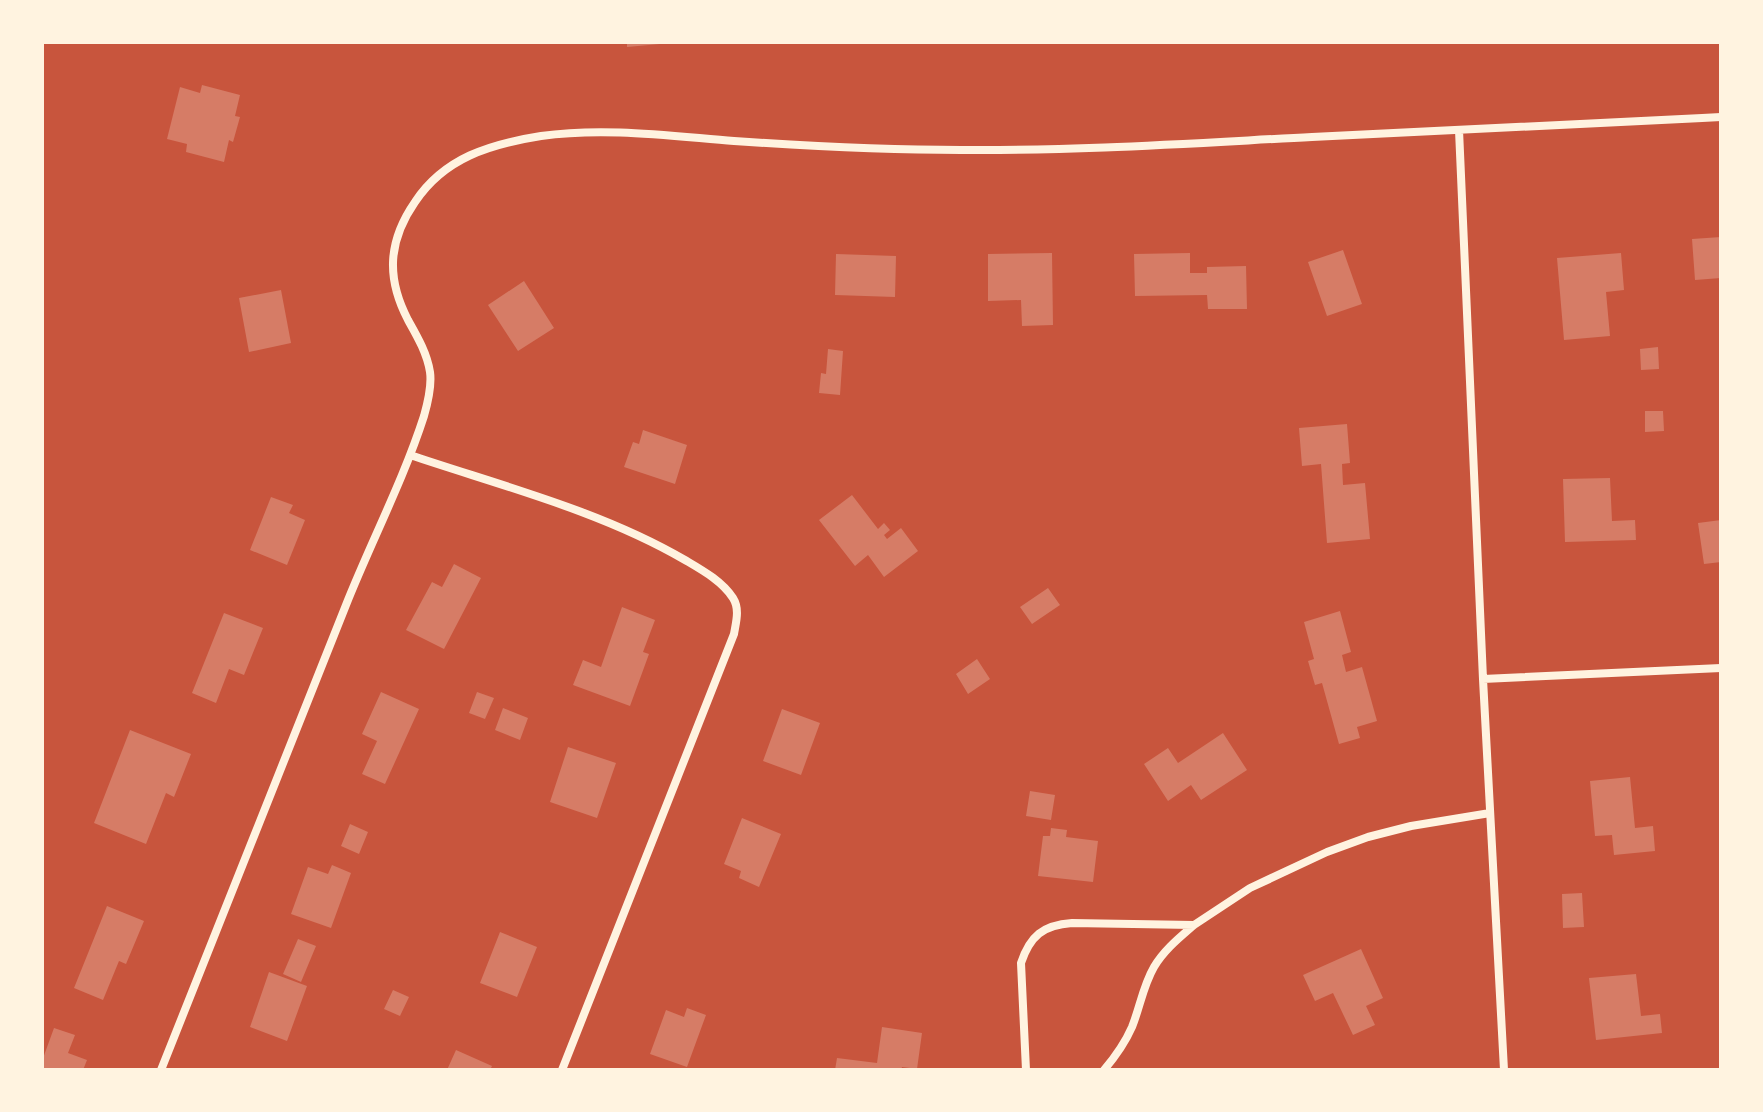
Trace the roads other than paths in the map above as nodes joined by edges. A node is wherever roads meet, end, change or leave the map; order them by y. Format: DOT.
graph roads {
  1 [pos="1721,117"];
  2 [pos="1459,130"];
  3 [pos="410,455"];
  4 [pos="1721,668"];
  5 [pos="1483,679"];
  6 [pos="1490,813"];
  7 [pos="1194,925"];
  8 [pos="161,1070"];
  9 [pos="562,1070"];
  10 [pos="1026,1070"];
  11 [pos="1104,1070"];
  12 [pos="1504,1070"];
  1 -- 2 [label="street"];
  2 -- 3 [label="street"];
  2 -- 5 [label="street"];
  3 -- 8 [label="street"];
  3 -- 9 [label="street"];
  4 -- 5 [label="street"];
  5 -- 6 [label="street"];
  6 -- 7 [label="street"];
  6 -- 12 [label="street"];
  7 -- 10 [label="street"];
  7 -- 11 [label="street"];
}
